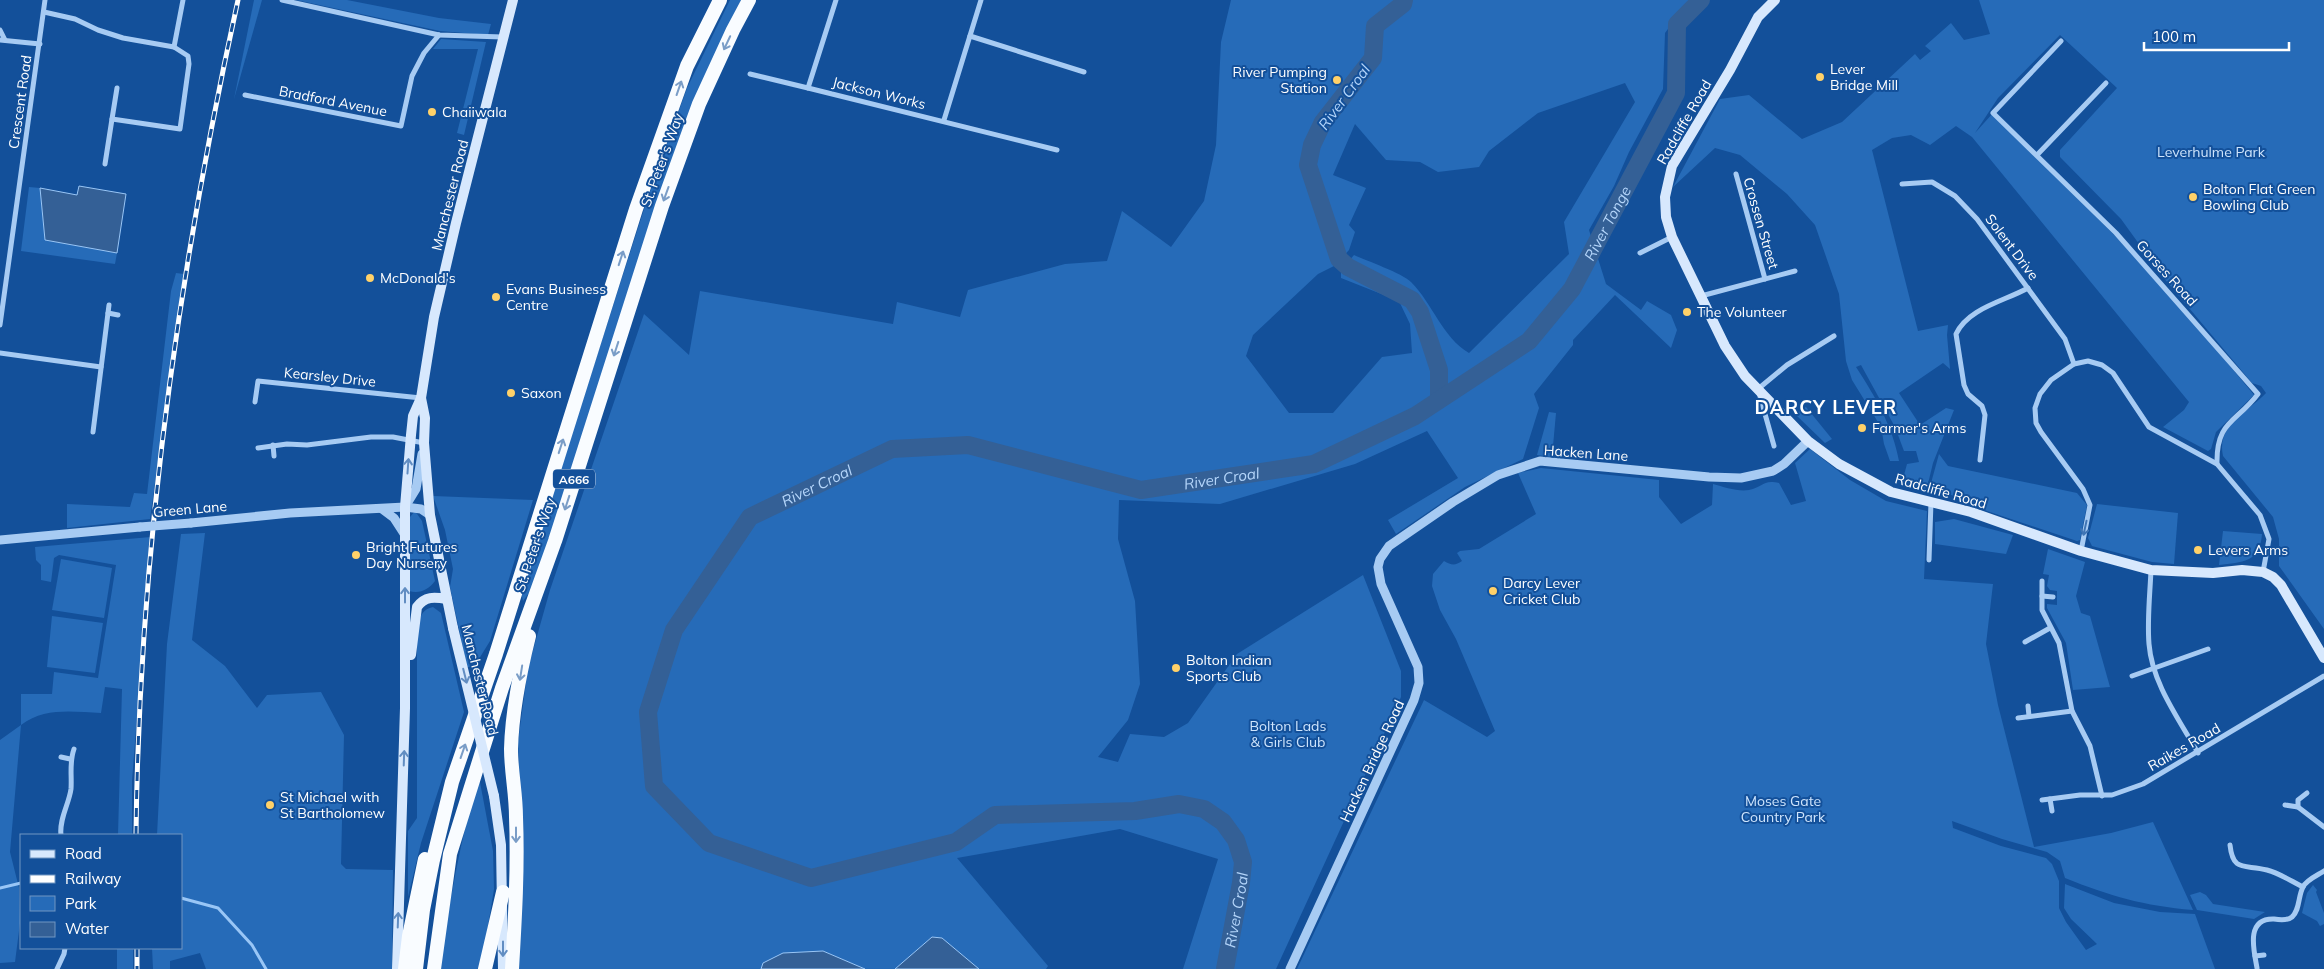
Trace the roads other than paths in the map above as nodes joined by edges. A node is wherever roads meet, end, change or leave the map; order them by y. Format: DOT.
graph roads {
  1 [pos="46,0"];
  2 [pos="183,0"];
  3 [pos="282,0"];
  4 [pos="513,0"];
  5 [pos="710,0"];
  6 [pos="720,0"];
  7 [pos="749,0"];
  8 [pos="836,0"];
  9 [pos="981,0"];
  10 [pos="1775,0"];
  11 [pos="44,12"];
  12 [pos="0,30"];
  13 [pos="439,35"];
  14 [pos="970,36"];
  15 [pos="503,37"];
  16 [pos="2,40"];
  17 [pos="2061,41"];
  18 [pos="40,44"];
  19 [pos="174,47"];
  20 [pos="687,66"];
  21 [pos="1084,72"];
  22 [pos="750,74"];
  23 [pos="2106,83"];
  24 [pos="118,88"];
  25 [pos="808,88"];
  26 [pos="245,95"];
  27 [pos="112,119"];
  28 [pos="944,120"];
  29 [pos="1056,150"];
  30 [pos="2037,155"];
  31 [pos="105,164"];
  32 [pos="1736,174"];
  33 [pos="1902,184"];
  34 [pos="1672,237"];
  35 [pos="1640,253"];
  36 [pos="1795,271"];
  37 [pos="1765,279"];
  38 [pos="2028,288"];
  39 [pos="1700,296"];
  40 [pos="109,305"];
  41 [pos="108,314"];
  42 [pos="118,315"];
  43 [pos="0,325"];
  44 [pos="1834,336"];
  45 [pos="0,353"];
  46 [pos="2074,364"];
  47 [pos="101,367"];
  48 [pos="1758,389"];
  49 [pos="421,398"];
  50 [pos="255,402"];
  51 [pos="92,432"];
  52 [pos="1808,440"];
  53 [pos="410,441"];
  54 [pos="424,444"];
  55 [pos="273,445"];
  56 [pos="1774,446"];
  57 [pos="258,448"];
  58 [pos="274,456"];
  59 [pos="1980,460"];
  60 [pos="2216,464"];
  61 [pos="1929,501"];
  62 [pos="405,507"];
  63 [pos="382,509"];
  64 [pos="430,515"];
  65 [pos="405,536"];
  66 [pos="0,540"];
  67 [pos="555,541"];
  68 [pos="2081,551"];
  69 [pos="1380,558"];
  70 [pos="1929,560"];
  71 [pos="2151,570"];
  72 [pos="2263,572"];
  73 [pos="2042,581"];
  74 [pos="2042,596"];
  75 [pos="2053,597"];
  76 [pos="447,599"];
  77 [pos="2050,628"];
  78 [pos="2313,639"];
  79 [pos="2025,642"];
  80 [pos="2208,648"];
  81 [pos="2324,649"];
  82 [pos="2324,658"];
  83 [pos="2155,668"];
  84 [pos="2132,676"];
  85 [pos="2324,676"];
  86 [pos="2028,706"];
  87 [pos="406,708"];
  88 [pos="2072,711"];
  89 [pos="2029,716"];
  90 [pos="2018,718"];
  91 [pos="74,749"];
  92 [pos="2198,752"];
  93 [pos="61,757"];
  94 [pos="70,759"];
  95 [pos="452,782"];
  96 [pos="2307,793"];
  97 [pos="2102,796"];
  98 [pos="2050,799"];
  99 [pos="2042,800"];
  100 [pos="2285,805"];
  101 [pos="2298,807"];
  102 [pos="2052,811"];
  103 [pos="2324,826"];
  104 [pos="61,834"];
  105 [pos="2230,845"];
  106 [pos="2232,858"];
  107 [pos="2224,859"];
  108 [pos="2324,870"];
  109 [pos="2303,886"];
  110 [pos="503,892"];
  111 [pos="65,949"];
  112 [pos="2264,955"];
  113 [pos="2255,956"];
  114 [pos="2257,968"];
  115 [pos="57,969"];
  116 [pos="397,969"];
  117 [pos="405,969"];
  118 [pos="416,969"];
  119 [pos="434,969"];
  120 [pos="486,969"];
  121 [pos="503,969"];
  122 [pos="512,969"];
  123 [pos="1290,969"];
  1 -- 11 [label="street, Crescent Road"];
  2 -- 19 [label="street"];
  3 -- 13 [label="street"];
  4 -- 15 [label="main road, Manchester Road"];
  5 -- 20 [label="highway"];
  6 -- 20 [label="highway, St. Peter's Way / A666"];
  7 -- 67 [label="highway, St. Peter's Way / A666, one-way"];
  8 -- 25 [label="street"];
  9 -- 14 [label="street"];
  10 -- 34 [label="main road, Radcliffe Road"];
  11 -- 18 [label="street, Crescent Road"];
  11 -- 19 [label="street"];
  12 -- 16 [label="street"];
  13 -- 15 [label="street"];
  13 -- 26 [label="street, Bradford Avenue"];
  14 -- 21 [label="street"];
  14 -- 28 [label="street"];
  15 -- 49 [label="main road, Manchester Road"];
  16 -- 18 [label="street"];
  17 -- 30 [label="street, Gorses Road"];
  18 -- 43 [label="street, Crescent Road"];
  19 -- 27 [label="street"];
  95 -- 20 [label="highway, St. Peter's Way / A666, one-way"];
  22 -- 25 [label="street, Jackson Works"];
  23 -- 30 [label="street"];
  24 -- 27 [label="street"];
  25 -- 28 [label="street, Jackson Works"];
  27 -- 31 [label="street"];
  28 -- 29 [label="street, Jackson Works"];
  30 -- 60 [label="street, Gorses Road"];
  32 -- 37 [label="street, Crossen Street"];
  33 -- 38 [label="street, Solent Drive"];
  34 -- 35 [label="street"];
  34 -- 39 [label="main road, Radcliffe Road"];
  36 -- 37 [label="street"];
  37 -- 39 [label="street"];
  38 -- 46 [label="street, Solent Drive"];
  38 -- 59 [label="street"];
  39 -- 48 [label="main road, Radcliffe Road"];
  40 -- 41 [label="street"];
  41 -- 42 [label="street"];
  41 -- 47 [label="street"];
  44 -- 48 [label="street"];
  45 -- 47 [label="street"];
  46 -- 60 [label="street"];
  46 -- 68 [label="street, one-way"];
  47 -- 51 [label="street"];
  48 -- 52 [label="main road, Radcliffe Road"];
  48 -- 56 [label="street"];
  49 -- 50 [label="street, Kearsley Drive"];
  49 -- 53 [label="main road, Manchester Road"];
  49 -- 54 [label="main road, Manchester Road"];
  52 -- 61 [label="main road, Radcliffe Road"];
  52 -- 69 [label="street, Hacken Lane"];
  53 -- 54 [label="street"];
  53 -- 55 [label="street"];
  62 -- 53 [label="main road, Manchester Road, one-way"];
  54 -- 62 [label="street"];
  54 -- 64 [label="main road, Manchester Road"];
  55 -- 57 [label="street"];
  55 -- 58 [label="street"];
  60 -- 72 [label="street"];
  61 -- 68 [label="main road, Radcliffe Road"];
  61 -- 70 [label="street"];
  62 -- 63 [label="street, Green Lane"];
  62 -- 64 [label="street, Green Lane"];
  62 -- 65 [label="main road, Manchester Road"];
  63 -- 65 [label="street"];
  63 -- 66 [label="street, Green Lane, bridge"];
  64 -- 76 [label="main road, Manchester Road"];
  87 -- 65 [label="main road, Manchester Road, one-way"];
  67 -- 119 [label="highway, St. Peter's Way / A666"];
  67 -- 122 [label="highway, one-way"];
  68 -- 71 [label="main road, Radcliffe Road"];
  69 -- 123 [label="street, Hacken Bridge Road"];
  71 -- 72 [label="main road, Radcliffe Road"];
  71 -- 83 [label="street"];
  72 -- 78 [label="main road"];
  73 -- 74 [label="street"];
  74 -- 75 [label="street"];
  74 -- 77 [label="street"];
  76 -- 87 [label="main road"];
  76 -- 110 [label="main road, Manchester Road, one-way, bridge"];
  77 -- 79 [label="street"];
  77 -- 88 [label="street"];
  78 -- 81 [label="main road"];
  78 -- 82 [label="main road"];
  80 -- 83 [label="street"];
  83 -- 84 [label="street"];
  83 -- 92 [label="street"];
  85 -- 92 [label="street, Raikes Road"];
  86 -- 89 [label="street"];
  116 -- 87 [label="main road, Manchester Road, one-way"];
  88 -- 89 [label="street"];
  88 -- 97 [label="street"];
  89 -- 90 [label="street"];
  91 -- 94 [label="street"];
  92 -- 97 [label="street, Raikes Road"];
  93 -- 94 [label="street"];
  94 -- 104 [label="street"];
  95 -- 117 [label="highway"];
  95 -- 118 [label="highway, St. Peter's Way / A666"];
  96 -- 101 [label="street"];
  97 -- 98 [label="street, Raikes Road"];
  98 -- 99 [label="street, Raikes Road"];
  98 -- 102 [label="street"];
  100 -- 101 [label="street"];
  101 -- 103 [label="street"];
  105 -- 106 [label="street"];
  106 -- 107 [label="street"];
  106 -- 109 [label="street"];
  108 -- 109 [label="street"];
  109 -- 113 [label="street"];
  110 -- 120 [label="highway"];
  110 -- 121 [label="main road, Manchester Road, one-way"];
  111 -- 115 [label="street"];
  112 -- 113 [label="street"];
  113 -- 114 [label="street"];
}
